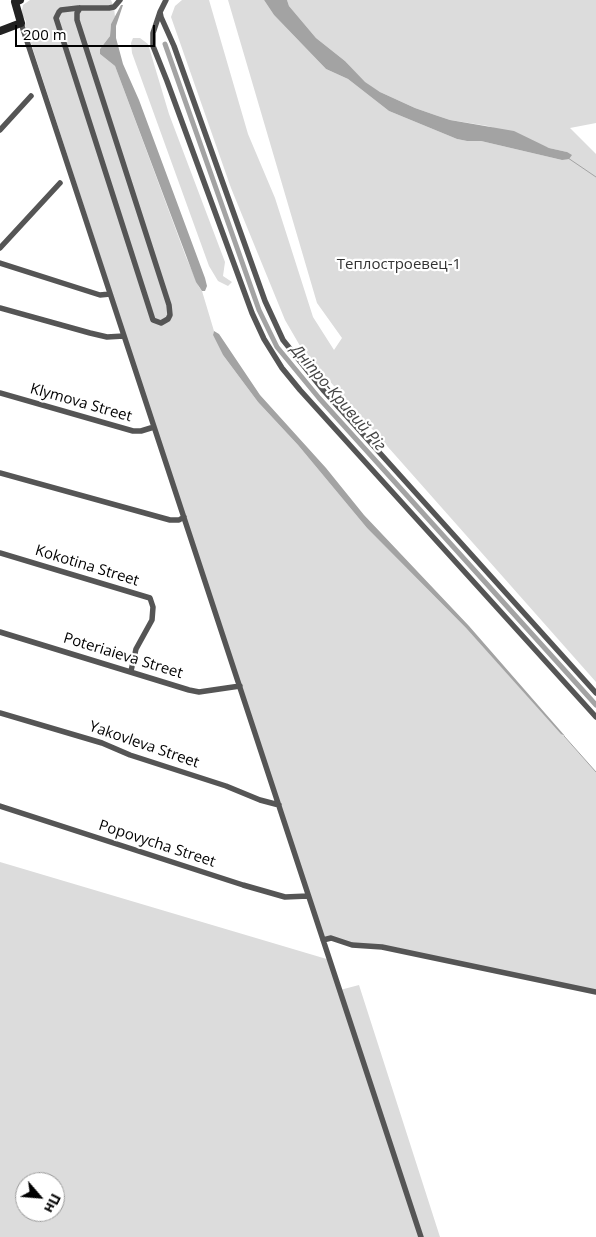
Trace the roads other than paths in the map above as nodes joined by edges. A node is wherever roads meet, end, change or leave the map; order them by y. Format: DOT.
graph roads {
  1 [pos="120,0"];
  2 [pos="166,0"];
  3 [pos="17,1"];
  4 [pos="80,8"];
  5 [pos="160,12"];
  6 [pos="21,23"];
  7 [pos="0,31"];
  8 [pos="31,96"];
  9 [pos="0,130"];
  10 [pos="60,183"];
  11 [pos="0,248"];
  12 [pos="0,263"];
  13 [pos="110,294"];
  14 [pos="0,308"];
  15 [pos="124,336"];
  16 [pos="0,393"];
  17 [pos="154,427"];
  18 [pos="0,473"];
  19 [pos="184,517"];
  20 [pos="0,553"];
  21 [pos="0,632"];
  22 [pos="131,671"];
  23 [pos="240,686"];
  24 [pos="596,693"];
  25 [pos="0,713"];
  26 [pos="596,717"];
  27 [pos="279,805"];
  28 [pos="0,806"];
  29 [pos="308,896"];
  30 [pos="323,940"];
  31 [pos="596,992"];
  32 [pos="421,1237"];
  1 -- 4 [label="street"];
  2 -- 5 [label="street"];
  3 -- 6 [label="street"];
  4 -- 4 [label="street"];
  5 -- 24 [label="street"];
  5 -- 26 [label="street"];
  6 -- 7 [label="street"];
  6 -- 13 [label="street"];
  8 -- 9 [label="street"];
  10 -- 11 [label="street"];
  12 -- 13 [label="street"];
  13 -- 15 [label="street"];
  14 -- 15 [label="street"];
  15 -- 17 [label="street"];
  16 -- 17 [label="street, Klymova Street"];
  17 -- 19 [label="street"];
  18 -- 19 [label="street"];
  19 -- 23 [label="street"];
  20 -- 22 [label="street, Kokotina Street"];
  21 -- 22 [label="street, Poteriaieva Street"];
  22 -- 23 [label="street, Poteriaieva Street"];
  23 -- 27 [label="street"];
  25 -- 27 [label="street, Yakovleva Street"];
  27 -- 29 [label="street"];
  28 -- 29 [label="street, Popovycha Street"];
  29 -- 30 [label="street"];
  30 -- 31 [label="street"];
  30 -- 32 [label="street"];
}
